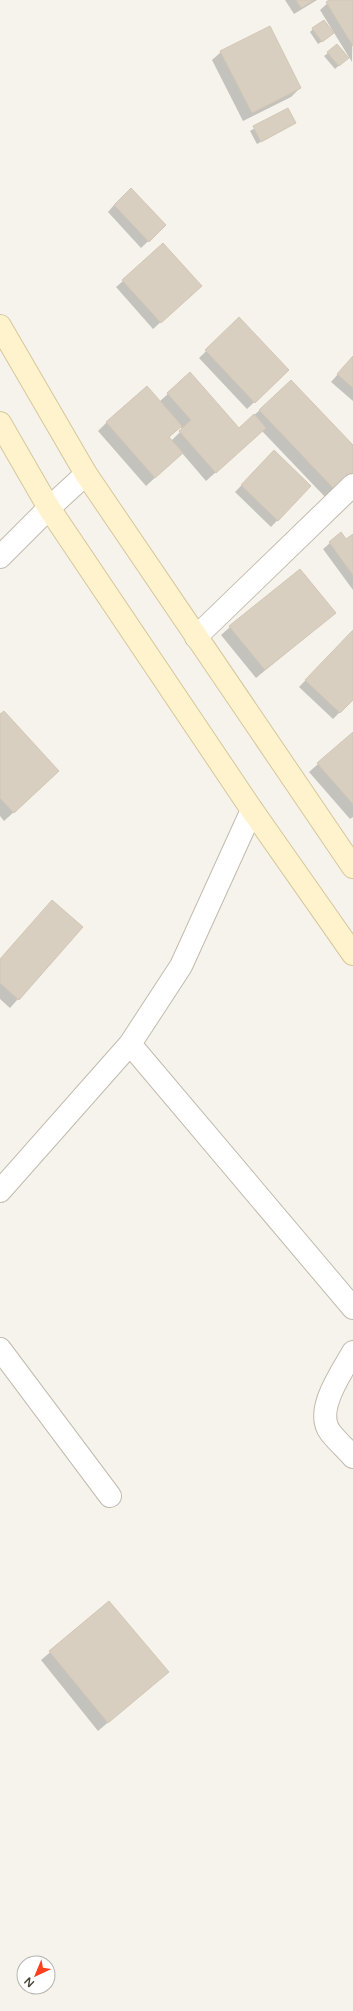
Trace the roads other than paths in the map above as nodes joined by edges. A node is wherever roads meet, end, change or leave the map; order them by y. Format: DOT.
graph roads {
  1 [pos="0,326"];
  2 [pos="0,423"];
  3 [pos="86,474"];
  4 [pos="353,485"];
  5 [pos="49,508"];
  6 [pos="0,557"];
  7 [pos="196,637"];
  8 [pos="252,810"];
  9 [pos="353,867"];
  10 [pos="353,954"];
  11 [pos="130,1044"];
  12 [pos="0,1191"];
  13 [pos="353,1308"];
  14 [pos="0,1349"];
  15 [pos="353,1352"];
  16 [pos="353,1456"];
  17 [pos="110,1496"];
  1 -- 3 [label="main road"];
  2 -- 5 [label="main road"];
  3 -- 5 [label="street"];
  3 -- 7 [label="main road"];
  4 -- 7 [label="street"];
  5 -- 6 [label="street"];
  5 -- 8 [label="main road"];
  7 -- 9 [label="main road"];
  8 -- 10 [label="main road"];
  8 -- 11 [label="street"];
  11 -- 12 [label="street"];
  11 -- 13 [label="street"];
  14 -- 17 [label="street"];
  15 -- 16 [label="street"];
}
